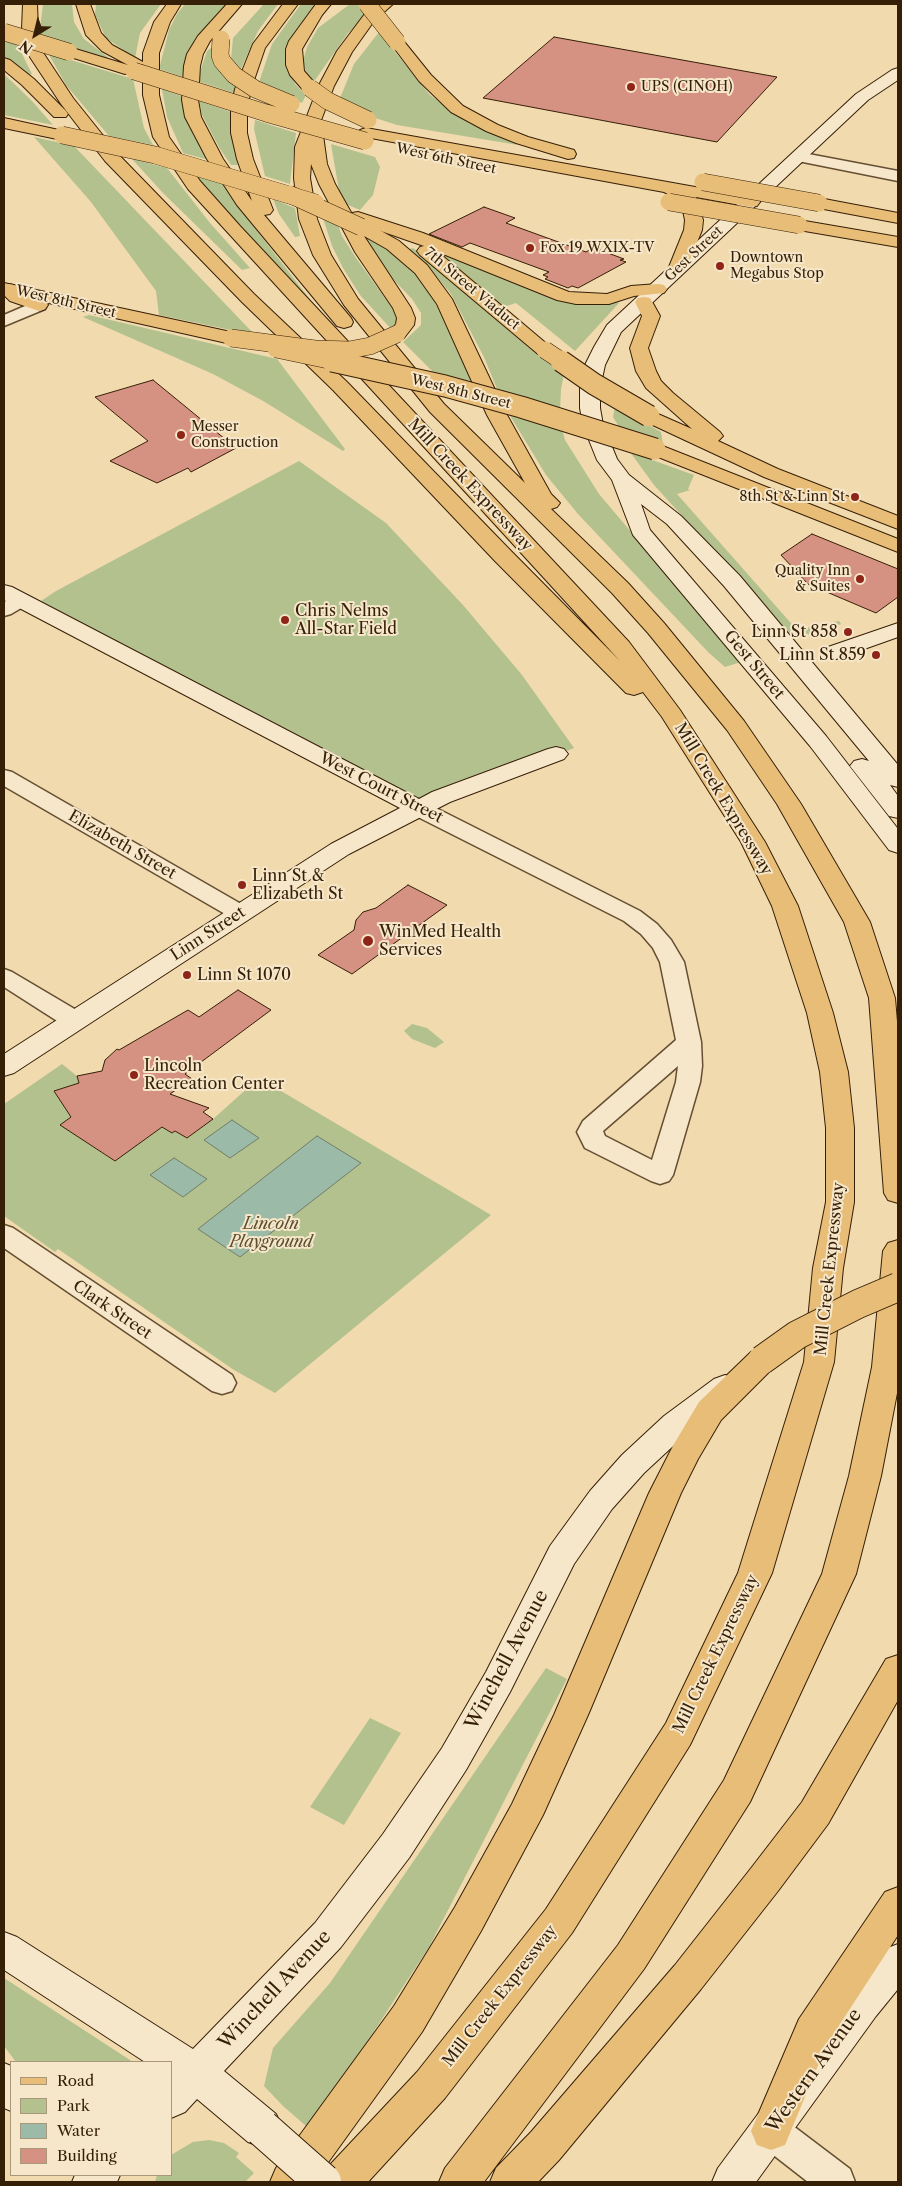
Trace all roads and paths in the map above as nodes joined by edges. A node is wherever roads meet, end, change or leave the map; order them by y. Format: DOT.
graph roads {
  1 [pos="83,4"];
  2 [pos="87,4"];
  3 [pos="174,4"];
  4 [pos="291,4"];
  5 [pos="367,4"];
  6 [pos="386,4"];
  7 [pos="241,6"];
  8 [pos="331,6"];
  9 [pos="32,8"];
  10 [pos="88,22"];
  11 [pos="4,32"];
  12 [pos="4,63"];
  13 [pos="135,67"];
  14 [pos="898,73"];
  15 [pos="313,120"];
  16 [pos="4,123"];
  17 [pos="366,130"];
  18 [pos="111,157"];
  19 [pos="798,157"];
  20 [pos="898,176"];
  21 [pos="657,180"];
  22 [pos="751,202"];
  23 [pos="895,216"];
  24 [pos="360,222"];
  25 [pos="898,242"];
  26 [pos="286,252"];
  27 [pos="678,267"];
  28 [pos="6,288"];
  29 [pos="658,289"];
  30 [pos="644,302"];
  31 [pos="38,305"];
  32 [pos="4,321"];
  33 [pos="231,338"];
  34 [pos="437,408"];
  35 [pos="770,473"];
  36 [pos="622,479"];
  37 [pos="898,523"];
  38 [pos="898,546"];
  39 [pos="620,588"];
  40 [pos="9,601"];
  41 [pos="898,630"];
  42 [pos="836,652"];
  43 [pos="672,715"];
  44 [pos="556,754"];
  45 [pos="4,777"];
  46 [pos="898,780"];
  47 [pos="418,808"];
  48 [pos="898,811"];
  49 [pos="898,845"];
  50 [pos="240,912"];
  51 [pos="4,977"];
  52 [pos="882,998"];
  53 [pos="74,1020"];
  54 [pos="898,1026"];
  55 [pos="689,1042"];
  56 [pos="4,1067"];
  57 [pos="898,1193"];
  58 [pos="4,1235"];
  59 [pos="898,1251"];
  60 [pos="898,1287"];
  61 [pos="762,1360"];
  62 [pos="222,1383"];
  63 [pos="898,1669"];
  64 [pos="898,1904"];
  65 [pos="4,1949"];
  66 [pos="898,1961"];
  67 [pos="151,2061"];
  68 [pos="172,2077"];
  69 [pos="184,2086"];
  70 [pos="771,2131"];
  71 [pos="290,2182"];
  72 [pos="323,2182"];
  73 [pos="341,2182"];
  74 [pos="459,2182"];
  75 [pos="510,2182"];
  76 [pos="732,2182"];
  77 [pos="837,2182"];
  1 -- 10 [label="main road"];
  2 -- 10 [label="main road"];
  3 -- 43 [label="main road, Mill Creek Expressway"];
  4 -- 26 [label="main road"];
  5 -- 21 [label="main road, bridge"];
  6 -- 15 [label="main road, Mill Creek Expressway"];
  7 -- 17 [label="main road, bridge"];
  7 -- 26 [label="main road"];
  8 -- 17 [label="main road, bridge"];
  9 -- 18 [label="main road"];
  10 -- 13 [label="main road"];
  11 -- 13 [label="main road, West 6th Street, bridge"];
  12 -- 18 [label="main road"];
  13 -- 17 [label="main road, West 6th Street, bridge"];
  14 -- 19 [label="street, Gest Street"];
  15 -- 33 [label="main road, bridge"];
  15 -- 34 [label="main road, Mill Creek Expressway"];
  16 -- 24 [label="main road, bridge"];
  17 -- 21 [label="main road"];
  17 -- 21 [label="main road"];
  17 -- 25 [label="main road, West 6th Street, bridge"];
  18 -- 43 [label="main road"];
  19 -- 20 [label="street"];
  19 -- 22 [label="street, Gest Street"];
  21 -- 22 [label="main road"];
  21 -- 23 [label="main road, bridge"];
  21 -- 27 [label="main road"];
  22 -- 27 [label="street, Gest Street"];
  24 -- 29 [label="main road"];
  24 -- 35 [label="main road, 7th Street Viaduct, bridge"];
  24 -- 39 [label="main road"];
  26 -- 34 [label="main road"];
  27 -- 29 [label="street, Gest Street"];
  28 -- 31 [label="main road"];
  28 -- 33 [label="main road, West 8th Street"];
  29 -- 30 [label="street, Gest Street"];
  30 -- 35 [label="main road"];
  30 -- 36 [label="street, Gest Street"];
  31 -- 32 [label="street"];
  33 -- 38 [label="main road, West 8th Street, bridge"];
  34 -- 39 [label="main road, Mill Creek Expressway"];
  35 -- 37 [label="main road"];
  36 -- 46 [label="street, Gest Street"];
  36 -- 48 [label="street"];
  36 -- 49 [label="street, Gest Street"];
  39 -- 52 [label="main road, Mill Creek Expressway"];
  40 -- 47 [label="street, West Court Street"];
  41 -- 42 [label="street"];
  43 -- 73 [label="main road, Mill Creek Expressway"];
  44 -- 47 [label="street, Linn Street"];
  45 -- 50 [label="street, Elizabeth Street"];
  47 -- 50 [label="street, Linn Street"];
  47 -- 55 [label="street, West Court Street"];
  50 -- 53 [label="street, Linn Street"];
  51 -- 53 [label="street"];
  52 -- 54 [label="main road"];
  52 -- 57 [label="main road, Mill Creek Expressway"];
  53 -- 56 [label="street, Linn Street"];
  55 -- 55 [label="street, West Court Street"];
  58 -- 62 [label="street, Clark Street"];
  59 -- 74 [label="main road"];
  60 -- 61 [label="main road, Winchell Avenue, bridge"];
  61 -- 69 [label="street, Winchell Avenue"];
  61 -- 71 [label="main road"];
  63 -- 75 [label="main road"];
  64 -- 70 [label="main road"];
  65 -- 67 [label="street"];
  66 -- 70 [label="street, Western Avenue"];
  68 -- 69 [label="street"];
  69 -- 72 [label="street, bridge"];
  70 -- 76 [label="street, Western Avenue"];
  70 -- 77 [label="street"];
}
